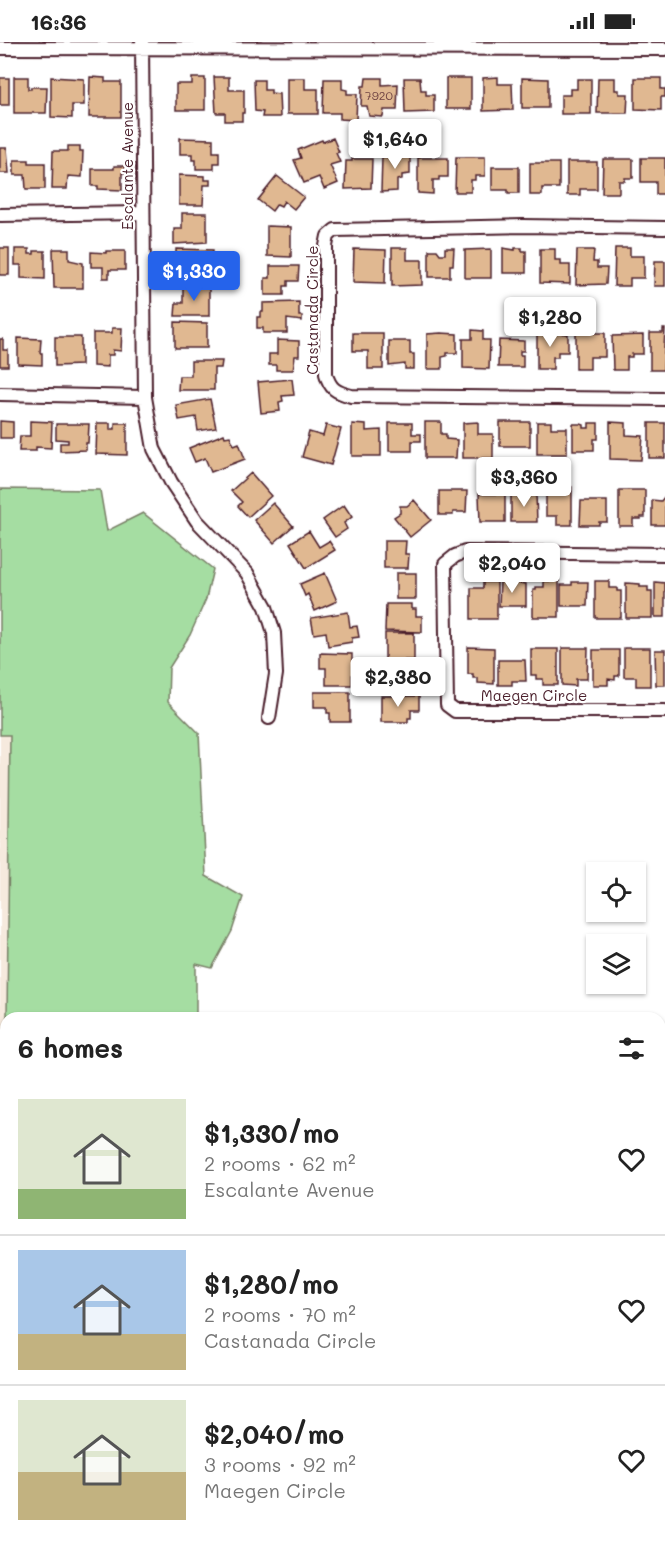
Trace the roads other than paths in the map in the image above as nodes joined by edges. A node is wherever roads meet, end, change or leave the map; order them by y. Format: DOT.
graph roads {
  1 [pos="142,45"];
  2 [pos="0,48"];
  3 [pos="665,49"];
  4 [pos="143,213"];
  5 [pos="0,215"];
  6 [pos="665,228"];
  7 [pos="0,394"];
  8 [pos="145,397"];
  9 [pos="665,399"];
  10 [pos="665,554"];
  11 [pos="665,711"];
  12 [pos="268,718"];
  1 -- 2 [label="street"];
  1 -- 3 [label="street"];
  1 -- 4 [label="street, Escalante Avenue"];
  4 -- 5 [label="street"];
  4 -- 8 [label="street, Escalante Avenue"];
  6 -- 9 [label="street, Castanada Circle"];
  7 -- 8 [label="street"];
  8 -- 12 [label="street, Escalante Avenue"];
  10 -- 11 [label="street, Maegen Circle"];
}
